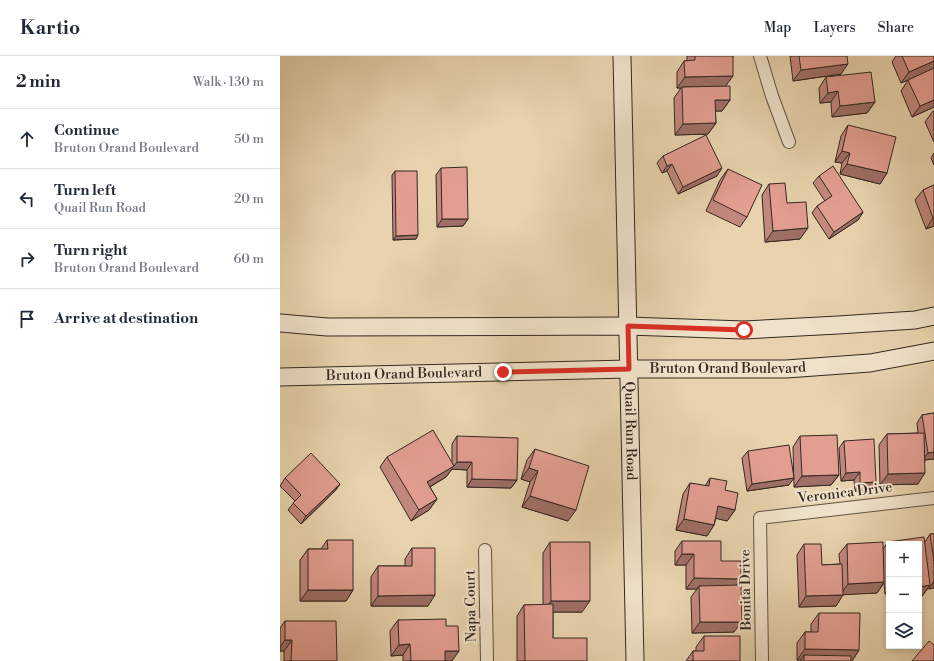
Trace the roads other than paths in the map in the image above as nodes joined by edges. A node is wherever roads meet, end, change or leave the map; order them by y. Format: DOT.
graph roads {
  1 [pos="622,56"];
  2 [pos="760,56"];
  3 [pos="789,142"];
  4 [pos="934,316"];
  5 [pos="280,324"];
  6 [pos="628,326"];
  7 [pos="934,351"];
  8 [pos="629,369"];
  9 [pos="280,377"];
  10 [pos="934,498"];
  11 [pos="760,518"];
  12 [pos="485,550"];
  13 [pos="487,661"];
  14 [pos="635,661"];
  15 [pos="762,661"];
  1 -- 6 [label="main road, Quail Run Road"];
  2 -- 3 [label="street"];
  4 -- 6 [label="main road"];
  5 -- 6 [label="main road"];
  6 -- 8 [label="main road, Quail Run Road"];
  7 -- 8 [label="main road, Bruton Orand Boulevard"];
  8 -- 9 [label="main road, Bruton Orand Boulevard"];
  8 -- 14 [label="main road, Quail Run Road"];
  10 -- 11 [label="street, Veronica Drive"];
  11 -- 15 [label="street, Bonita Drive"];
  12 -- 13 [label="street, Napa Court"];
}
